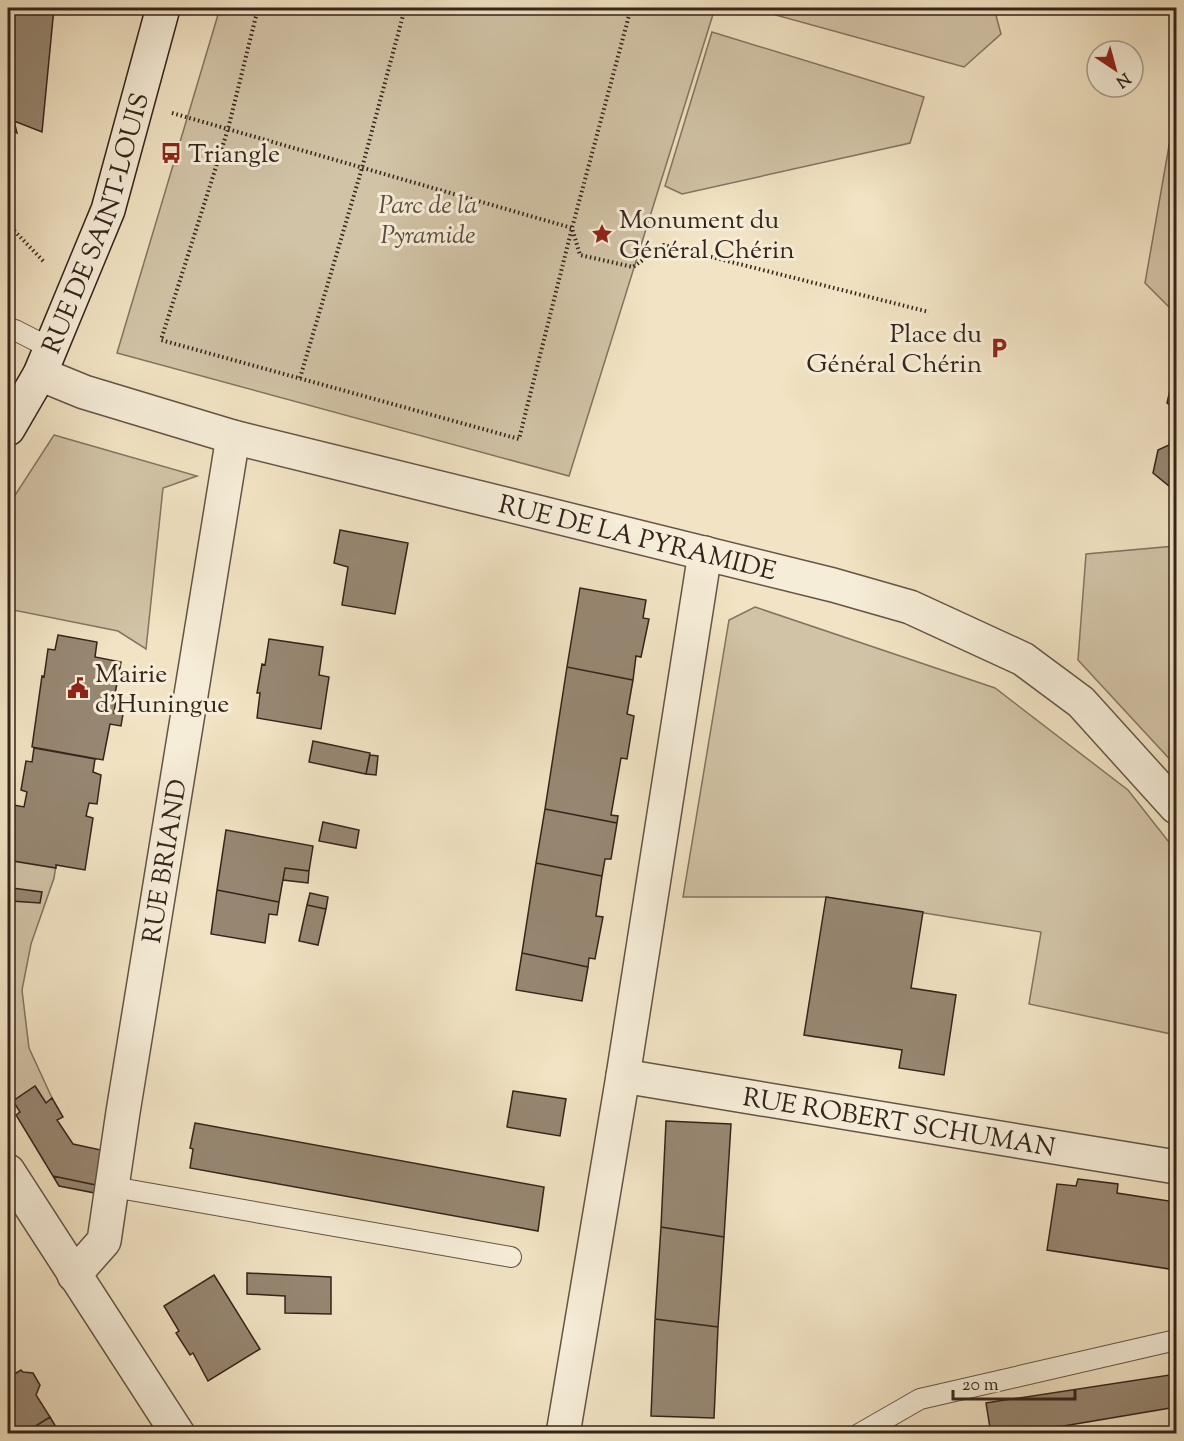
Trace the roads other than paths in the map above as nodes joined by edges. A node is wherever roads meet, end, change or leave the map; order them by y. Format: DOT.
graph roads {
  1 [pos="163,8"];
  2 [pos="8,328"];
  3 [pos="46,361"];
  4 [pos="8,429"];
  5 [pos="232,436"];
  6 [pos="705,553"];
  7 [pos="1176,807"];
  8 [pos="622,1076"];
  9 [pos="1176,1167"];
  10 [pos="8,1171"];
  11 [pos="113,1187"];
  12 [pos="511,1257"];
  13 [pos="74,1275"];
  14 [pos="1176,1340"];
  15 [pos="178,1434"];
  16 [pos="563,1434"];
  17 [pos="860,1434"];
  1 -- 3 [label="street, RUE DE SAINT-LOUIS"];
  2 -- 3 [label="lane"];
  3 -- 4 [label="street, RUE DE SAINT-LOUIS"];
  3 -- 5 [label="street, RUE DE LA PYRAMIDE"];
  5 -- 6 [label="street, RUE DE LA PYRAMIDE"];
  5 -- 11 [label="street, RUE BRIAND"];
  6 -- 7 [label="street, RUE DE LA PYRAMIDE"];
  6 -- 8 [label="street"];
  8 -- 9 [label="street, RUE ROBERT SCHUMAN"];
  8 -- 16 [label="street"];
  10 -- 13 [label="street"];
  11 -- 12 [label="lane"];
  11 -- 13 [label="street, RUE BRIAND"];
  13 -- 15 [label="street"];
  14 -- 17 [label="lane"];
}
